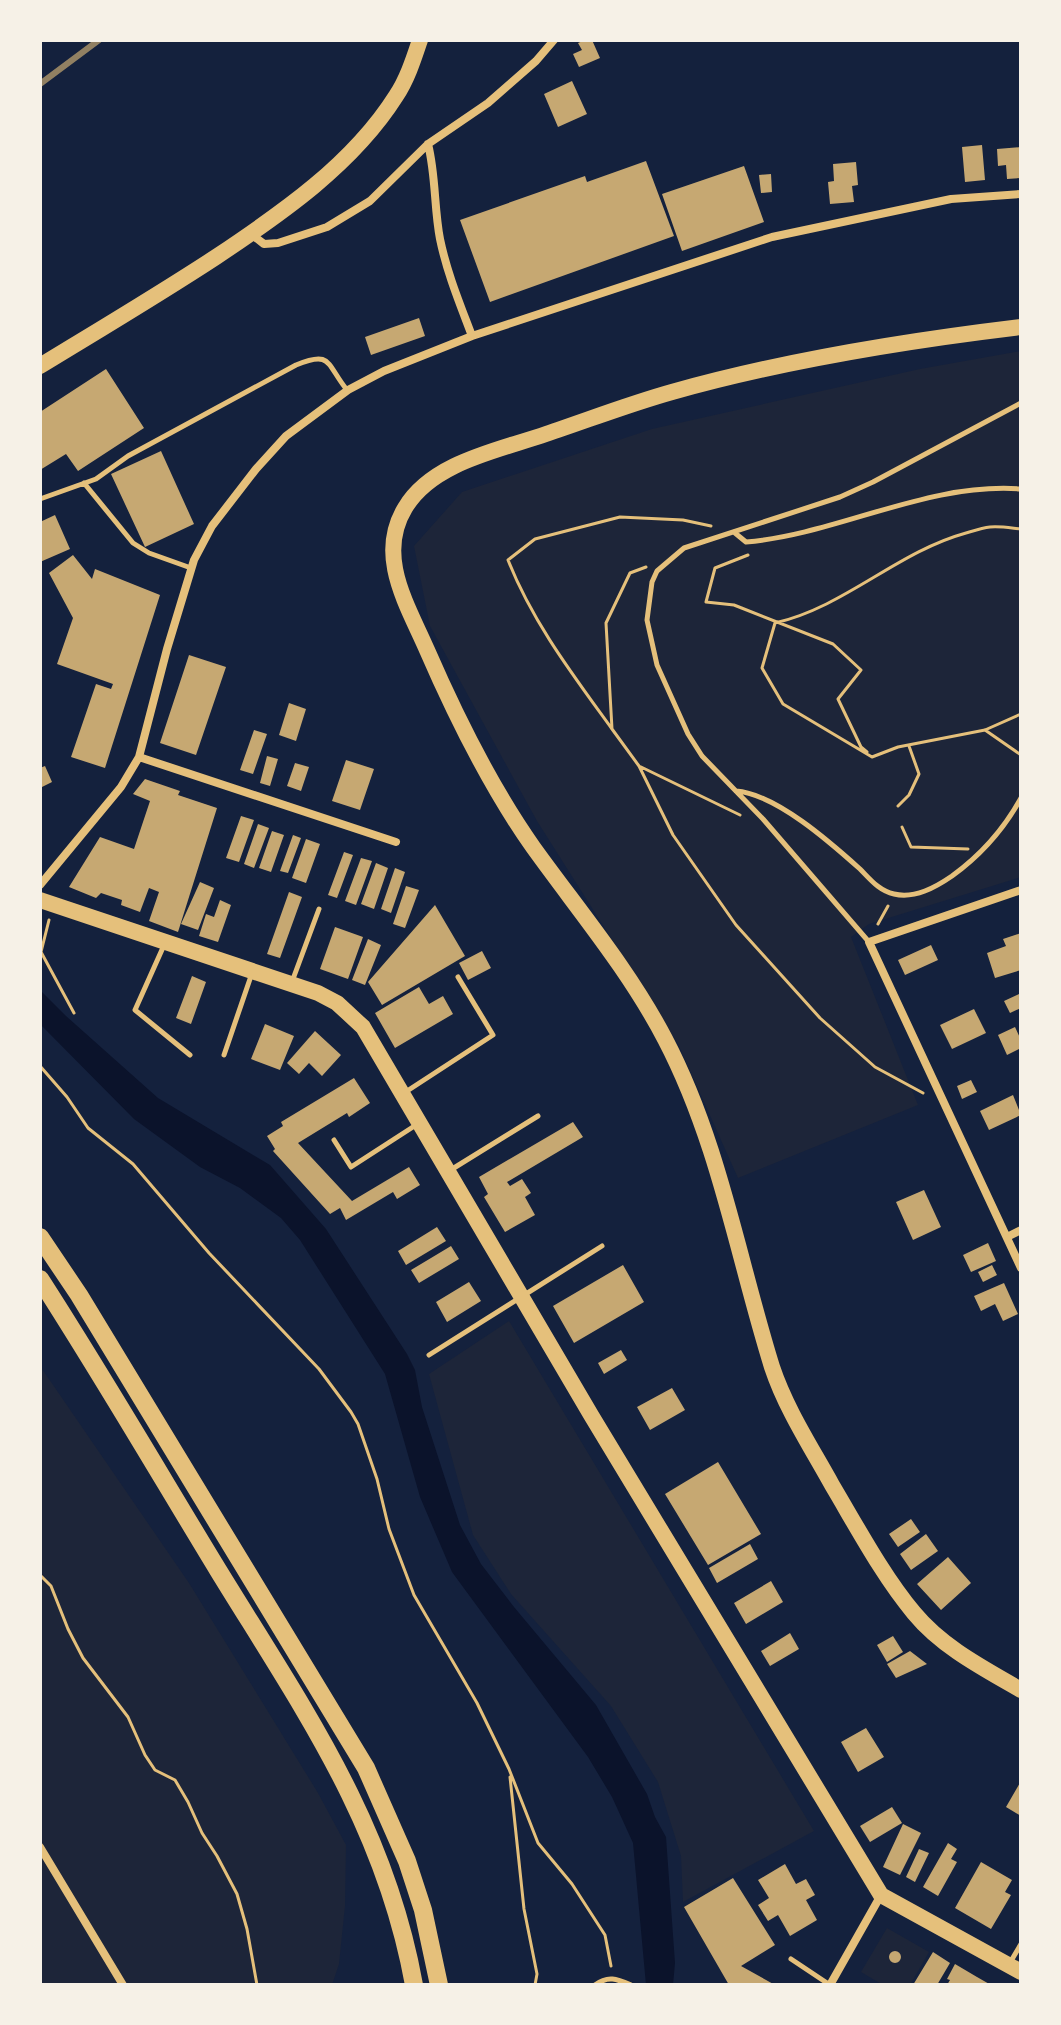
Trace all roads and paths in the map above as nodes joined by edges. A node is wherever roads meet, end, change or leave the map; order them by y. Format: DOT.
graph roads {
  1 [pos="420,40"];
  2 [pos="554,40"];
  3 [pos="428,144"];
  4 [pos="1021,194"];
  5 [pos="250,234"];
  6 [pos="1021,327"];
  7 [pos="472,336"];
  8 [pos="40,366"];
  9 [pos="348,390"];
  10 [pos="1021,403"];
  11 [pos="84,483"];
  12 [pos="1021,489"];
  13 [pos="40,499"];
  14 [pos="1021,529"];
  15 [pos="734,532"];
  16 [pos="758,551"];
  17 [pos="668,559"];
  18 [pos="192,568"];
  19 [pos="775,623"];
  20 [pos="1021,714"];
  21 [pos="612,729"];
  22 [pos="985,730"];
  23 [pos="909,746"];
  24 [pos="1021,755"];
  25 [pos="139,757"];
  26 [pos="872,757"];
  27 [pos="639,766"];
  28 [pos="734,791"];
  29 [pos="1021,798"];
  30 [pos="898,806"];
  31 [pos="902,827"];
  32 [pos="773,830"];
  33 [pos="396,842"];
  34 [pos="980,852"];
  35 [pos="40,885"];
  36 [pos="1021,890"];
  37 [pos="894,894"];
  38 [pos="46,902"];
  39 [pos="319,909"];
  40 [pos="165,942"];
  41 [pos="869,942"];
  42 [pos="252,971"];
  43 [pos="458,977"];
  44 [pos="291,984"];
  45 [pos="74,1013"];
  46 [pos="190,1055"];
  47 [pos="224,1055"];
  48 [pos="40,1066"];
  49 [pos="403,1094"];
  50 [pos="945,1104"];
  51 [pos="538,1116"];
  52 [pos="420,1123"];
  53 [pos="334,1140"];
  54 [pos="448,1172"];
  55 [pos="1021,1230"];
  56 [pos="40,1237"];
  57 [pos="1007,1237"];
  58 [pos="602,1246"];
  59 [pos="1021,1268"];
  60 [pos="40,1279"];
  61 [pos="521,1297"];
  62 [pos="429,1355"];
  63 [pos="40,1575"];
  64 [pos="1021,1690"];
  65 [pos="509,1769"];
  66 [pos="40,1847"];
  67 [pos="881,1895"];
  68 [pos="1021,1944"];
  69 [pos="791,1959"];
  70 [pos="1015,1969"];
  71 [pos="614,1978"];
  72 [pos="123,1985"];
  73 [pos="257,1985"];
  74 [pos="414,1985"];
  75 [pos="439,1985"];
  76 [pos="535,1985"];
  77 [pos="595,1985"];
  78 [pos="631,1985"];
  79 [pos="830,1985"];
  1 -- 5 [label="main road"];
  2 -- 3 [label="street"];
  3 -- 5 [label="street"];
  3 -- 7 [label="street"];
  4 -- 7 [label="street"];
  5 -- 8 [label="main road"];
  6 -- 64 [label="main road"];
  7 -- 9 [label="street"];
  9 -- 11 [label="lane"];
  9 -- 18 [label="street"];
  10 -- 15 [label="lane"];
  11 -- 13 [label="lane"];
  11 -- 18 [label="lane"];
  12 -- 15 [label="lane"];
  14 -- 19 [label="path"];
  15 -- 17 [label="lane"];
  15 -- 21 [label="path"];
  16 -- 19 [label="path"];
  17 -- 21 [label="path"];
  17 -- 28 [label="lane"];
  18 -- 25 [label="street"];
  19 -- 26 [label="path"];
  19 -- 26 [label="path"];
  20 -- 22 [label="path"];
  21 -- 27 [label="path"];
  22 -- 23 [label="path"];
  22 -- 24 [label="path"];
  23 -- 26 [label="path"];
  23 -- 30 [label="path"];
  25 -- 33 [label="street"];
  25 -- 35 [label="street"];
  27 -- 32 [label="path"];
  27 -- 50 [label="path"];
  28 -- 32 [label="lane"];
  28 -- 37 [label="lane"];
  29 -- 34 [label="lane"];
  31 -- 34 [label="path"];
  32 -- 41 [label="lane"];
  34 -- 37 [label="lane"];
  36 -- 41 [label="street"];
  37 -- 41 [label="path"];
  38 -- 40 [label="main road"];
  38 -- 45 [label="path"];
  39 -- 44 [label="lane"];
  40 -- 42 [label="main road"];
  40 -- 46 [label="lane"];
  41 -- 50 [label="street"];
  42 -- 44 [label="main road"];
  42 -- 47 [label="lane"];
  43 -- 49 [label="lane"];
  44 -- 49 [label="main road"];
  48 -- 65 [label="path"];
  49 -- 52 [label="main road"];
  50 -- 57 [label="street"];
  51 -- 54 [label="lane"];
  52 -- 53 [label="lane"];
  52 -- 54 [label="main road"];
  54 -- 61 [label="main road"];
  55 -- 57 [label="street"];
  56 -- 75 [label="highway"];
  57 -- 59 [label="street"];
  58 -- 61 [label="lane"];
  60 -- 74 [label="highway"];
  61 -- 62 [label="lane"];
  61 -- 67 [label="main road"];
  63 -- 73 [label="path"];
  65 -- 71 [label="path"];
  65 -- 76 [label="path"];
  66 -- 72 [label="street"];
  67 -- 70 [label="main road"];
  67 -- 79 [label="street"];
  68 -- 70 [label="lane"];
  69 -- 79 [label="lane"];
  71 -- 77 [label="lane"];
  71 -- 78 [label="lane"];
}
